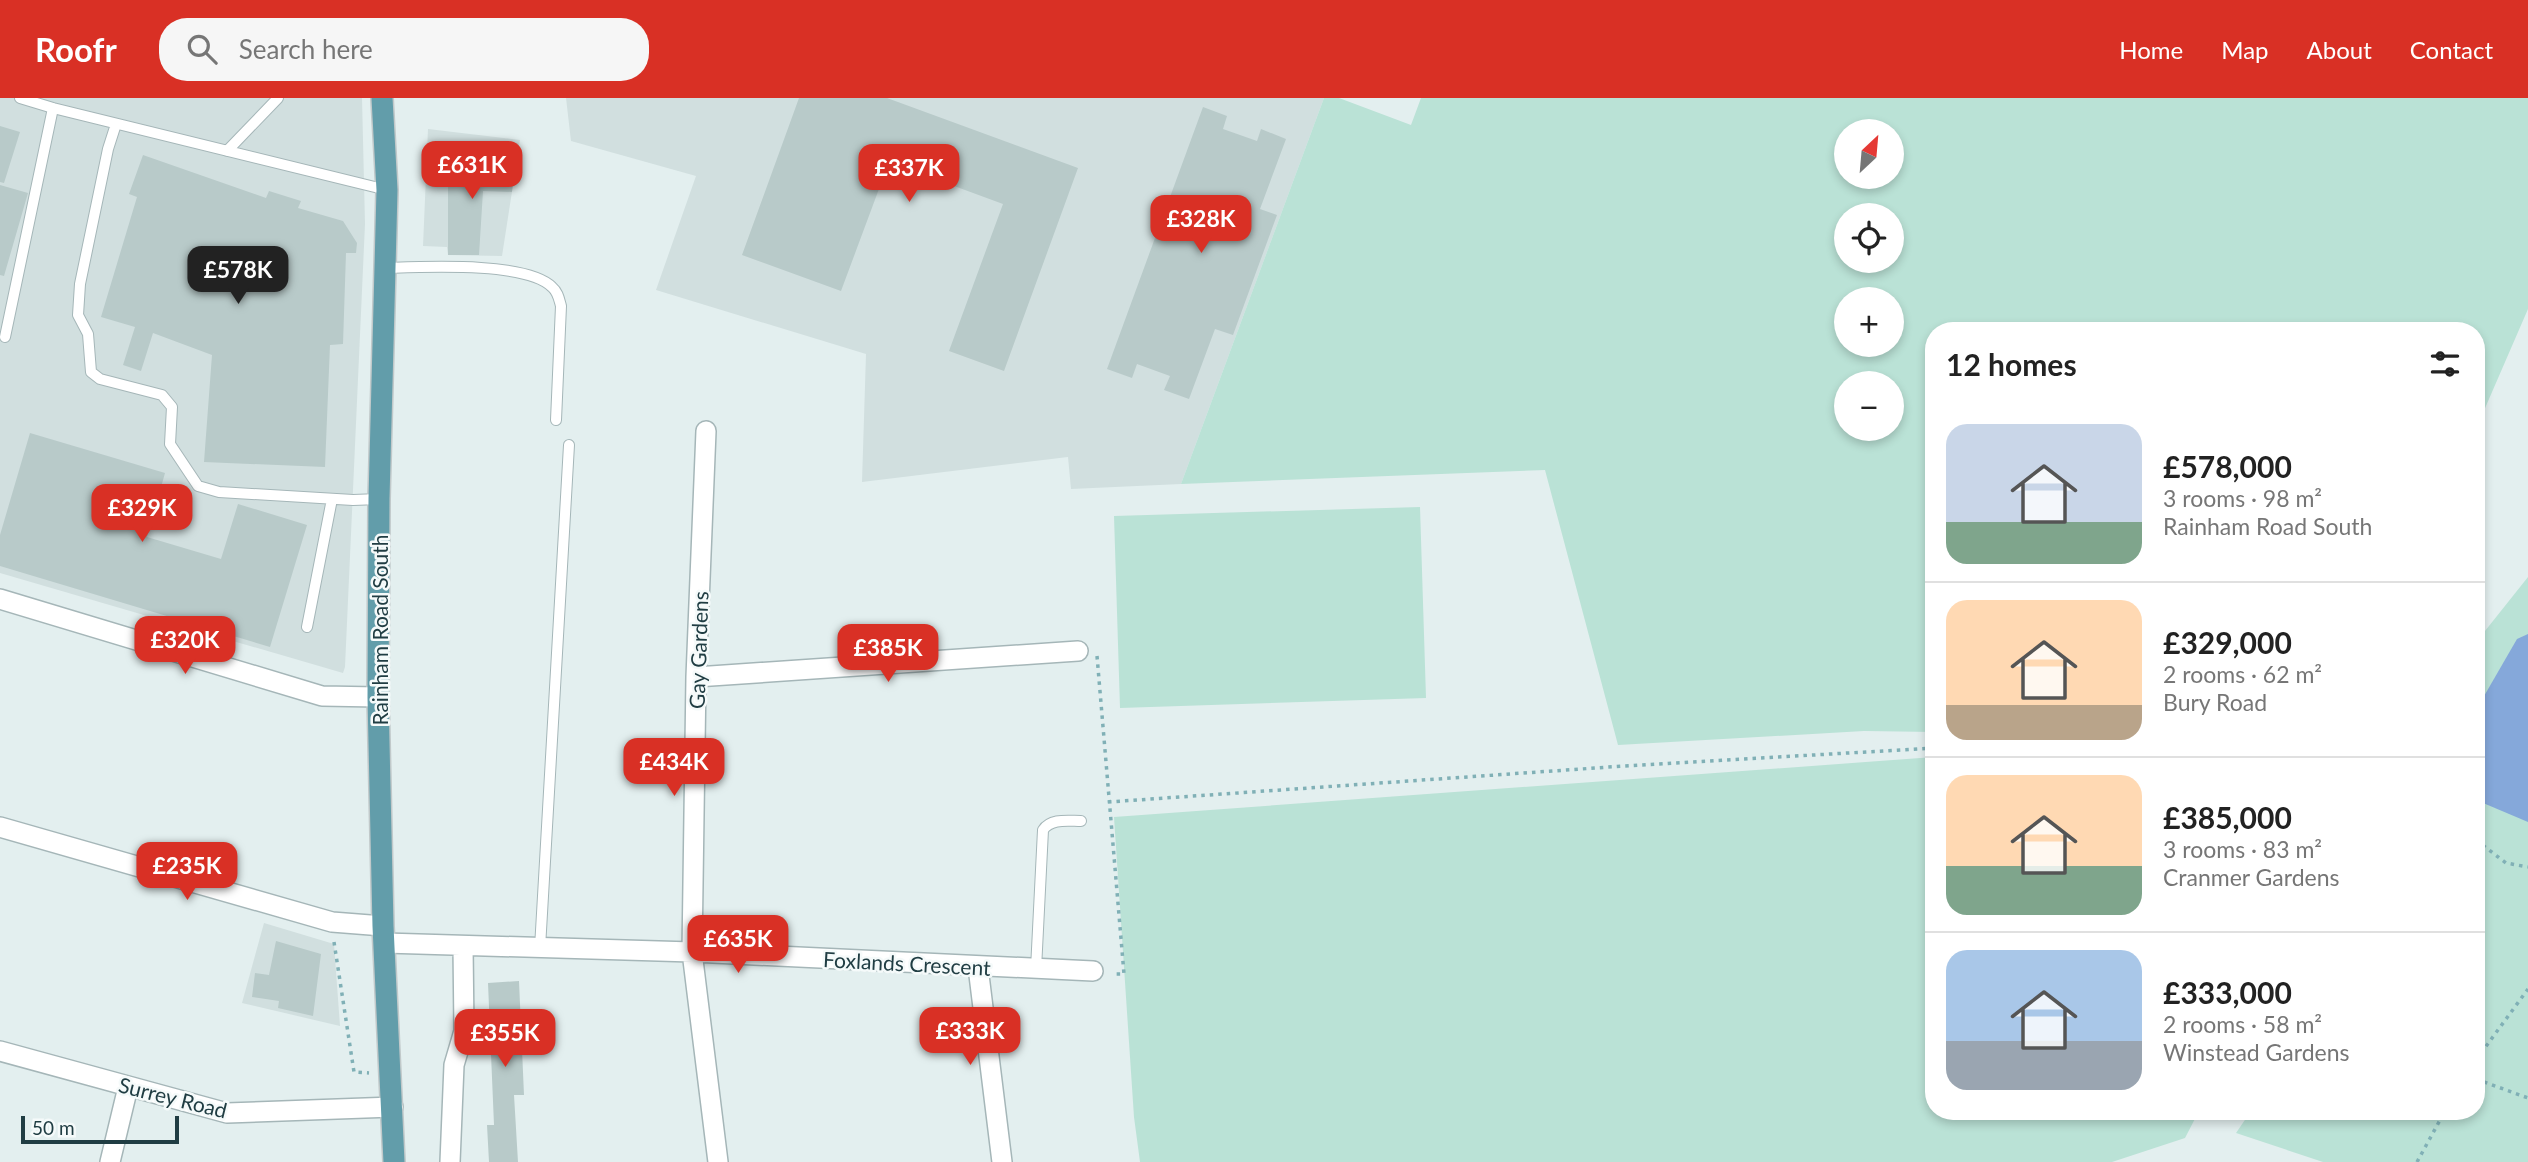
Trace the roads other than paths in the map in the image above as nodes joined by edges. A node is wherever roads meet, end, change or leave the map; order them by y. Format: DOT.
graph roads {
  1 [pos="20,98"];
  2 [pos="278,98"];
  3 [pos="382,98"];
  4 [pos="53,108"];
  5 [pos="116,124"];
  6 [pos="227,151"];
  7 [pos="387,190"];
  8 [pos="384,268"];
  9 [pos="5,337"];
  10 [pos="556,420"];
  11 [pos="706,431"];
  12 [pos="569,445"];
  13 [pos="332,499"];
  14 [pos="379,499"];
  15 [pos="0,598"];
  16 [pos="307,627"];
  17 [pos="1078,651"];
  18 [pos="696,677"];
  19 [pos="378,697"];
  20 [pos="1081,821"];
  21 [pos="0,827"];
  22 [pos="384,935"];
  23 [pos="463,946"];
  24 [pos="540,948"];
  25 [pos="692,952"];
  26 [pos="978,967"];
  27 [pos="1036,969"];
  28 [pos="1093,971"];
  29 [pos="0,1051"];
  30 [pos="128,1087"];
  31 [pos="393,1107"];
  32 [pos="110,1162"];
  33 [pos="394,1162"];
  34 [pos="450,1162"];
  35 [pos="718,1162"];
  36 [pos="1002,1162"];
  1 -- 4 [label="lane"];
  2 -- 6 [label="lane"];
  3 -- 7 [label="main road, Rainham Road South"];
  4 -- 5 [label="lane"];
  4 -- 9 [label="lane"];
  5 -- 6 [label="lane"];
  5 -- 13 [label="lane"];
  6 -- 7 [label="lane"];
  7 -- 8 [label="main road, Rainham Road South"];
  8 -- 10 [label="lane"];
  8 -- 14 [label="main road, Rainham Road South"];
  11 -- 18 [label="street, Gay Gardens"];
  12 -- 24 [label="lane"];
  13 -- 14 [label="lane"];
  13 -- 16 [label="lane"];
  14 -- 19 [label="main road, Rainham Road South"];
  15 -- 19 [label="street"];
  17 -- 18 [label="street"];
  18 -- 25 [label="street, Gay Gardens"];
  19 -- 22 [label="main road, Rainham Road South"];
  20 -- 27 [label="lane"];
  21 -- 22 [label="street, Foxlands Crescent"];
  22 -- 23 [label="street, Foxlands Crescent"];
  22 -- 31 [label="main road, Rainham Road South"];
  23 -- 24 [label="street, Foxlands Crescent"];
  23 -- 34 [label="street"];
  24 -- 25 [label="street, Foxlands Crescent"];
  25 -- 26 [label="street, Foxlands Crescent"];
  25 -- 35 [label="street, Gay Gardens"];
  26 -- 27 [label="street, Foxlands Crescent"];
  26 -- 36 [label="street"];
  27 -- 28 [label="street, Foxlands Crescent"];
  29 -- 30 [label="street, Surrey Road"];
  30 -- 31 [label="street, Surrey Road"];
  30 -- 32 [label="street"];
  31 -- 33 [label="main road, Rainham Road South"];
}
